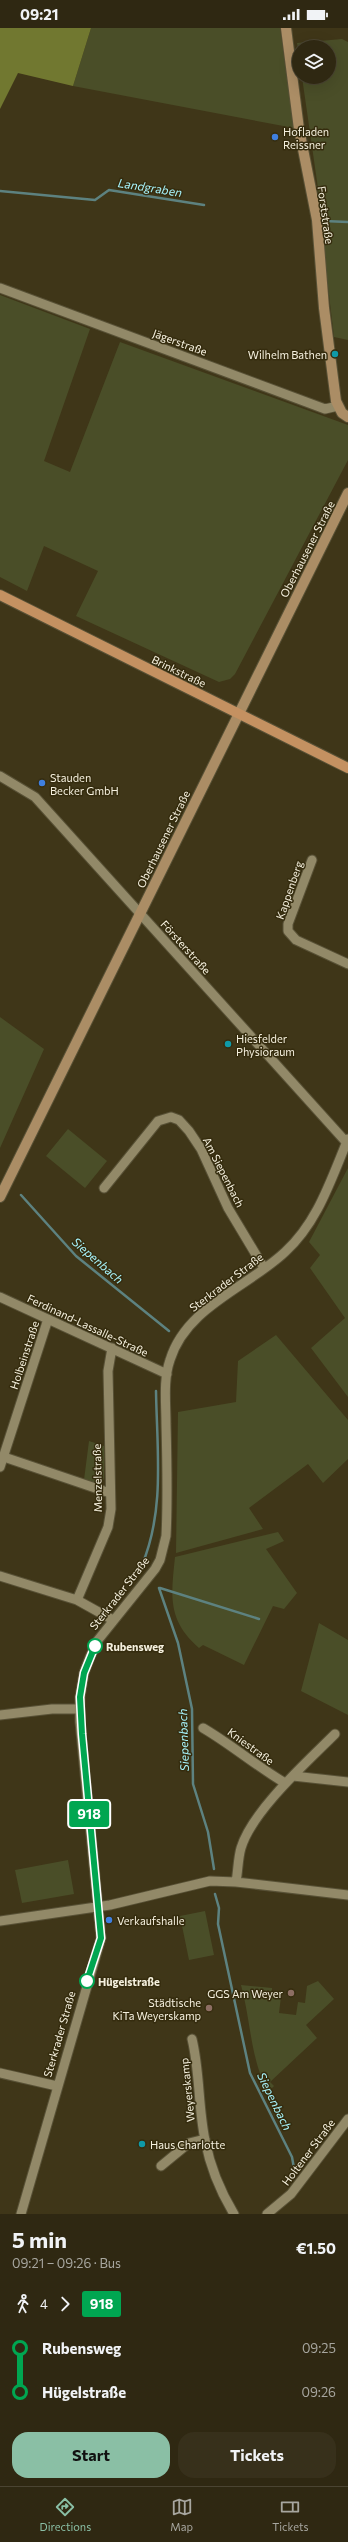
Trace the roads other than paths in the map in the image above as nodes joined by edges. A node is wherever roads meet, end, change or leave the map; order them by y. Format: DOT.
graph roads {
  1 [pos="286,28"];
  2 [pos="0,288"];
  3 [pos="338,406"];
  4 [pos="348,417"];
  5 [pos="348,493"];
  6 [pos="0,595"];
  7 [pos="238,713"];
  8 [pos="348,768"];
  9 [pos="0,776"];
  10 [pos="312,860"];
  11 [pos="140,913"];
  12 [pos="348,964"];
  13 [pos="347,1141"];
  14 [pos="104,1188"];
  15 [pos="0,1196"];
  16 [pos="264,1268"];
  17 [pos="0,1297"];
  18 [pos="48,1319"];
  19 [pos="112,1348"];
  20 [pos="167,1374"];
  21 [pos="4,1457"];
  22 [pos="0,1467"];
  23 [pos="110,1493"];
  24 [pos="0,1576"];
  25 [pos="77,1600"];
  26 [pos="113,1620"];
  27 [pos="80,1709"];
  28 [pos="0,1715"];
  29 [pos="203,1728"];
  30 [pos="335,1734"];
  31 [pos="293,1776"];
  32 [pos="348,1782"];
  33 [pos="285,1783"];
  34 [pos="236,1882"];
  35 [pos="348,1895"];
  36 [pos="98,1906"];
  37 [pos="0,1921"];
  38 [pos="192,2039"];
  39 [pos="0,2073"];
  40 [pos="57,2086"];
  41 [pos="348,2119"];
  42 [pos="205,2139"];
  43 [pos="161,2166"];
  44 [pos="21,2214"];
  45 [pos="234,2214"];
  46 [pos="267,2214"];
  1 -- 3 [label="main road, Forststraße"];
  2 -- 3 [label="street, Jägerstraße"];
  3 -- 4 [label="main road"];
  5 -- 7 [label="main road, Oberhausener Straße"];
  6 -- 7 [label="main road, Brinkstraße"];
  7 -- 8 [label="main road, Brinkstraße"];
  7 -- 11 [label="main road, Oberhausener Straße"];
  9 -- 11 [label="street, Försterstraße"];
  10 -- 12 [label="street, Kappenberg"];
  11 -- 13 [label="street, Försterstraße"];
  11 -- 15 [label="main road, Oberhausener Straße"];
  13 -- 16 [label="street, Sterkrader Straße"];
  14 -- 16 [label="street, Am Siepenbach"];
  16 -- 20 [label="street, Sterkrader Straße"];
  17 -- 18 [label="street, Ferdinand-Lassalle-Straße"];
  18 -- 19 [label="street, Ferdinand-Lassalle-Straße"];
  18 -- 21 [label="street, Holbeinstraße"];
  19 -- 20 [label="street, Ferdinand-Lassalle-Straße"];
  19 -- 23 [label="street, Menzelstraße"];
  20 -- 26 [label="street, Sterkrader Straße"];
  21 -- 22 [label="street, Holbeinstraße"];
  21 -- 23 [label="street"];
  23 -- 25 [label="street, Menzelstraße"];
  24 -- 25 [label="street"];
  25 -- 26 [label="street"];
  26 -- 27 [label="street, Sterkrader Straße"];
  27 -- 28 [label="street"];
  27 -- 36 [label="street, Sterkrader Straße"];
  29 -- 33 [label="street, Kniestraße"];
  30 -- 31 [label="street"];
  31 -- 32 [label="street"];
  31 -- 33 [label="street"];
  33 -- 34 [label="street"];
  34 -- 35 [label="street"];
  34 -- 36 [label="street"];
  36 -- 37 [label="street"];
  36 -- 40 [label="street, Sterkrader Straße"];
  38 -- 42 [label="street, Weyerskamp"];
  39 -- 40 [label="street"];
  40 -- 44 [label="street, Sterkrader Straße"];
  41 -- 46 [label="street, Holtener Straße"];
  42 -- 43 [label="street"];
  42 -- 45 [label="street, Weyerskamp"];
}
